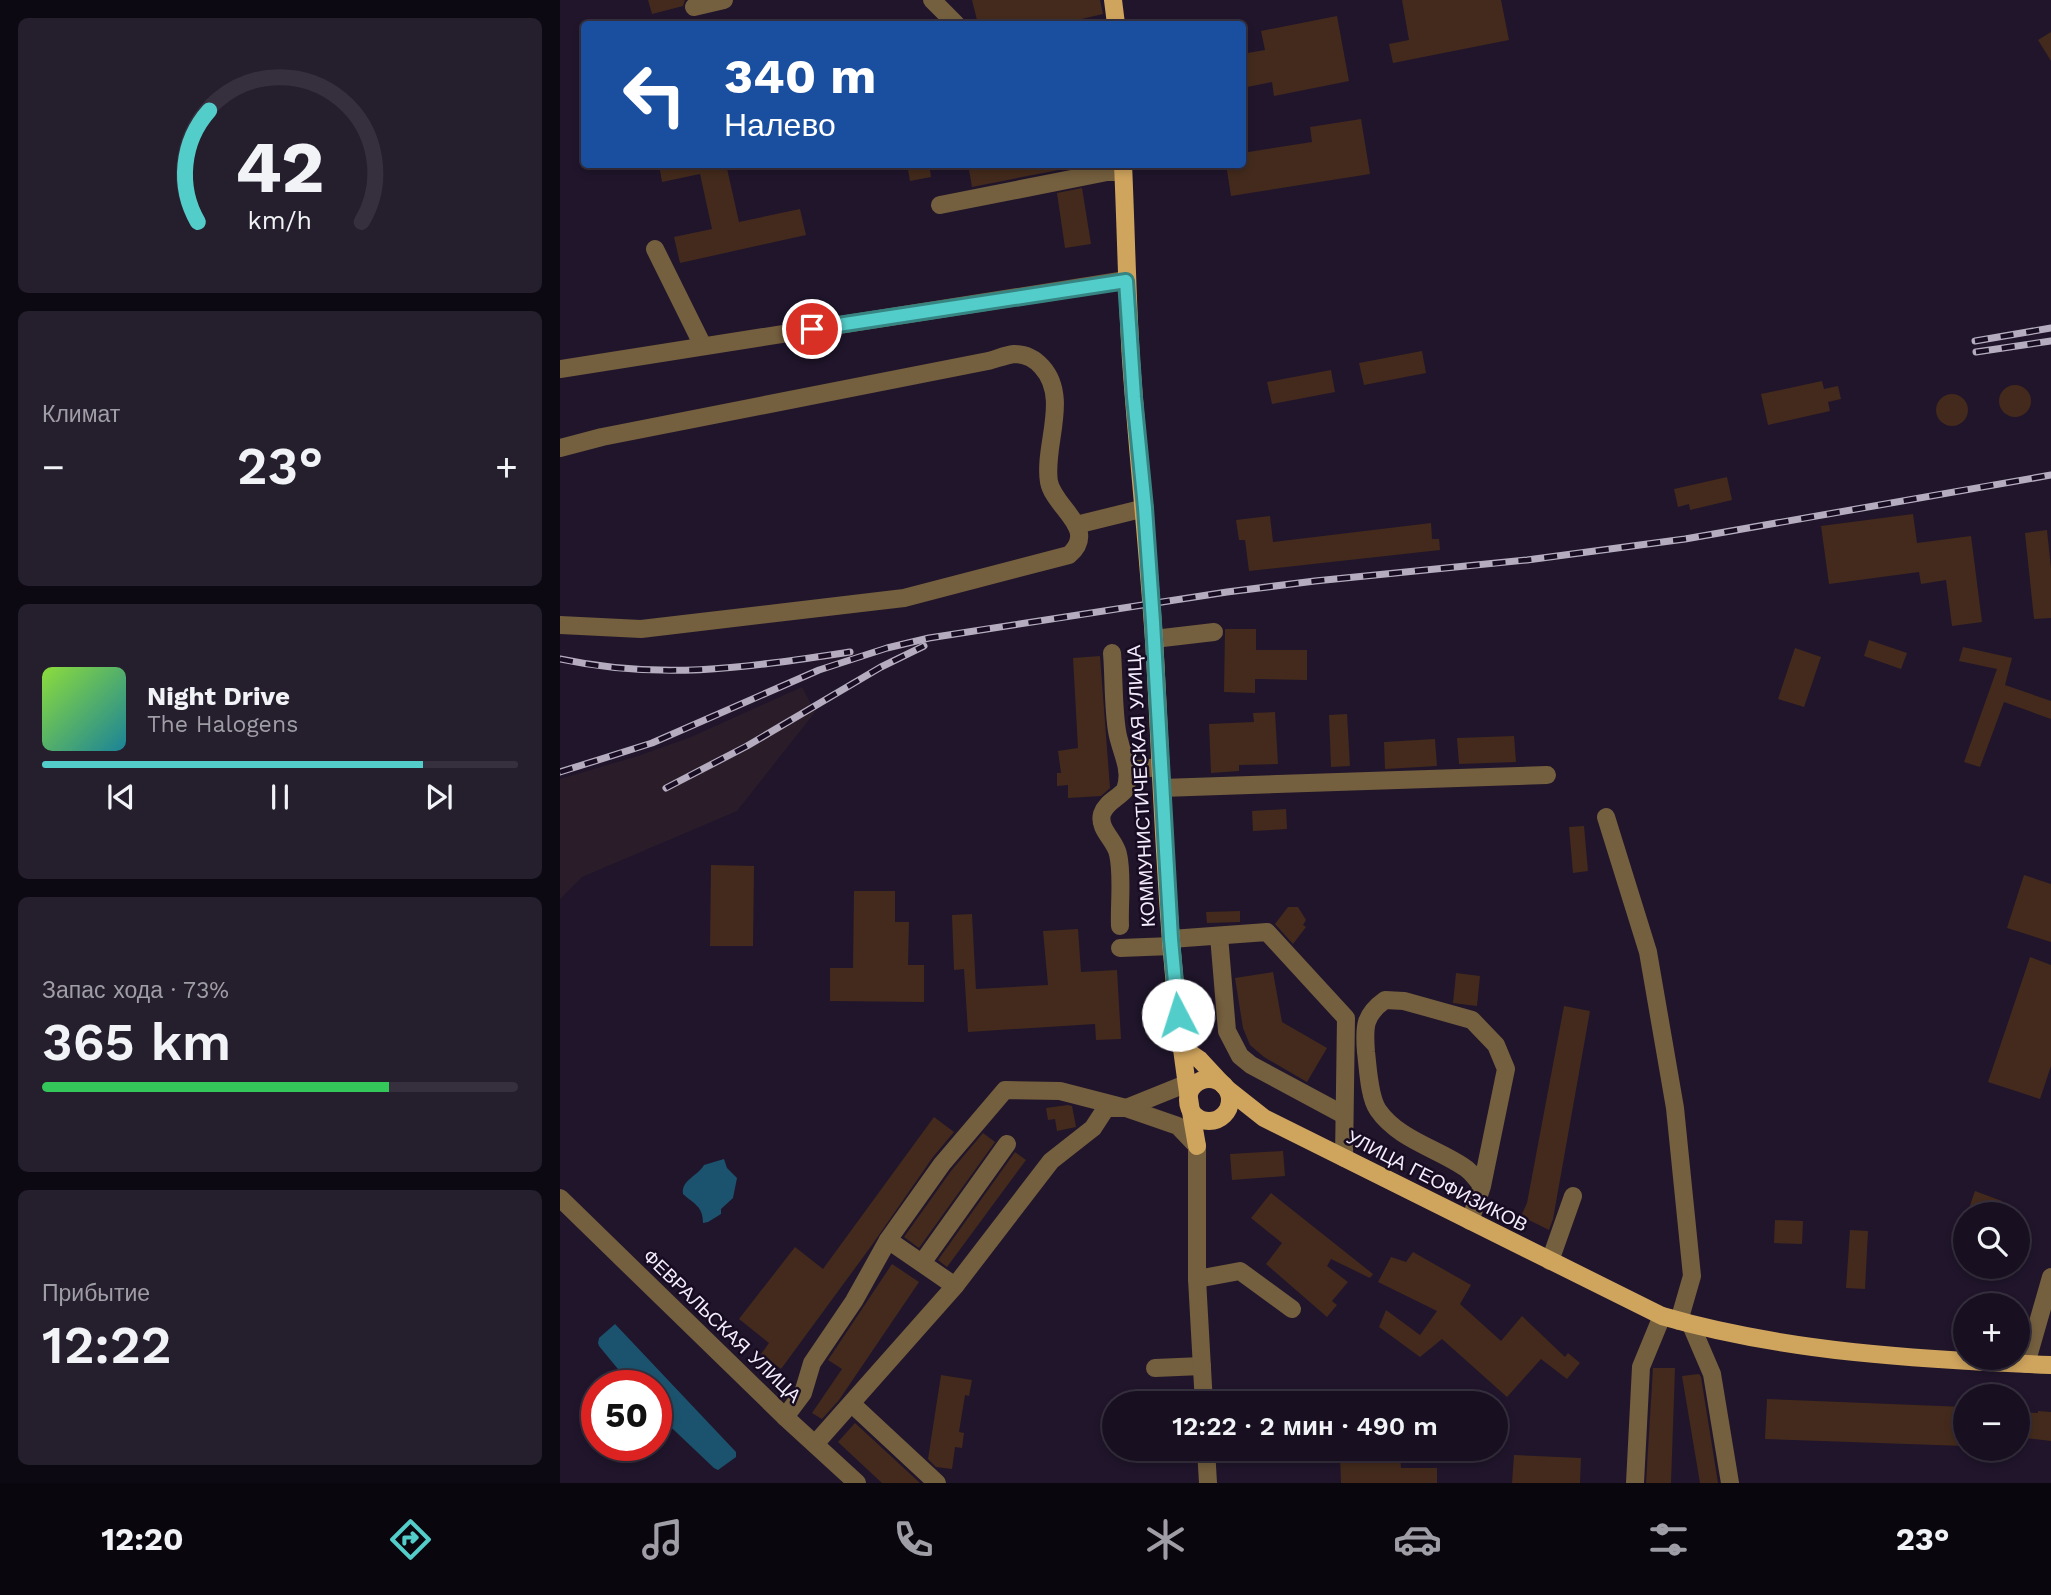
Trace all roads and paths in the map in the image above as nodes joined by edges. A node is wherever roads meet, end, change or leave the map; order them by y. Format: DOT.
graph roads {
  1 [pos="724,0"];
  2 [pos="932,0"];
  3 [pos="1114,0"];
  4 [pos="694,7"];
  5 [pos="953,21"];
  6 [pos="1116,21"];
  7 [pos="1123,168"];
  8 [pos="940,205"];
  9 [pos="655,249"];
  10 [pos="1126,281"];
  11 [pos="703,346"];
  12 [pos="560,369"];
  13 [pos="560,448"];
  14 [pos="1145,508"];
  15 [pos="1076,526"];
  16 [pos="560,625"];
  17 [pos="1214,632"];
  18 [pos="1154,639"];
  19 [pos="1112,653"];
  20 [pos="1161,767"];
  21 [pos="1127,770"];
  22 [pos="1547,775"];
  23 [pos="1162,788"];
  24 [pos="1606,817"];
  25 [pos="1120,926"];
  26 [pos="1219,936"];
  27 [pos="1172,943"];
  28 [pos="1120,947"];
  29 [pos="1181,1047"];
  30 [pos="1188,1083"];
  31 [pos="1226,1088"];
  32 [pos="1189,1104"];
  33 [pos="1126,1108"];
  34 [pos="1344,1115"];
  35 [pos="1264,1118"];
  36 [pos="1220,1119"];
  37 [pos="1007,1144"];
  38 [pos="1197,1146"];
  39 [pos="1344,1158"];
  40 [pos="1482,1186"];
  41 [pos="1573,1196"];
  42 [pos="560,1198"];
  43 [pos="1470,1221"];
  44 [pos="888,1240"];
  45 [pos="1550,1261"];
  46 [pos="922,1263"];
  47 [pos="2051,1277"];
  48 [pos="1197,1279"];
  49 [pos="955,1286"];
  50 [pos="1292,1308"];
  51 [pos="1678,1321"];
  52 [pos="2030,1350"];
  53 [pos="1953,1359"];
  54 [pos="2030,1364"];
  55 [pos="2051,1365"];
  56 [pos="1202,1366"];
  57 [pos="1155,1368"];
  58 [pos="1203,1391"];
  59 [pos="852,1404"];
  60 [pos="785,1417"];
  61 [pos="816,1444"];
  62 [pos="1207,1461"];
  63 [pos="857,1483"];
  64 [pos="937,1483"];
  65 [pos="1208,1483"];
  66 [pos="1635,1483"];
  67 [pos="1730,1483"];
  1 -- 4 [label="street"];
  2 -- 5 [label="street"];
  3 -- 6 [label="main road"];
  7 -- 8 [label="street"];
  7 -- 10 [label="main road, КОММУНИСТИЧЕСКАЯ УЛИЦА"];
  9 -- 11 [label="street"];
  10 -- 11 [label="street"];
  10 -- 14 [label="main road, КОММУНИСТИЧЕСКАЯ УЛИЦА"];
  11 -- 12 [label="street"];
  13 -- 15 [label="street"];
  14 -- 15 [label="street"];
  14 -- 18 [label="main road, КОММУНИСТИЧЕСКАЯ УЛИЦА"];
  15 -- 16 [label="street"];
  17 -- 18 [label="street"];
  18 -- 20 [label="main road, КОММУНИСТИЧЕСКАЯ УЛИЦА"];
  19 -- 21 [label="street"];
  20 -- 21 [label="street"];
  20 -- 23 [label="main road, КОММУНИСТИЧЕСКАЯ УЛИЦА"];
  21 -- 25 [label="street"];
  22 -- 23 [label="street"];
  23 -- 27 [label="main road, КОММУНИСТИЧЕСКАЯ УЛИЦА"];
  24 -- 51 [label="street"];
  26 -- 27 [label="street"];
  26 -- 34 [label="street"];
  26 -- 34 [label="street"];
  27 -- 28 [label="street"];
  27 -- 29 [label="main road, КОММУНИСТИЧЕСКАЯ УЛИЦА"];
  29 -- 30 [label="main road, КОММУНИСТИЧЕСКАЯ УЛИЦА"];
  29 -- 31 [label="main road, УЛИЦА ГЕОФИЗИКОВ"];
  30 -- 32 [label="main road, КОММУНИСТИЧЕСКАЯ УЛИЦА"];
  30 -- 33 [label="street"];
  31 -- 32 [label="main road"];
  31 -- 35 [label="main road, УЛИЦА ГЕОФИЗИКОВ"];
  31 -- 36 [label="main road"];
  32 -- 36 [label="main road"];
  32 -- 38 [label="main road, КОММУНИСТИЧЕСКАЯ УЛИЦА"];
  33 -- 38 [label="street"];
  33 -- 44 [label="street"];
  33 -- 49 [label="street"];
  34 -- 39 [label="street"];
  35 -- 36 [label="main road"];
  35 -- 39 [label="main road, УЛИЦА ГЕОФИЗИКОВ"];
  36 -- 38 [label="main road"];
  37 -- 46 [label="street"];
  38 -- 48 [label="street, КОММУНИСТИЧЕСКАЯ УЛИЦА"];
  39 -- 43 [label="main road, УЛИЦА ГЕОФИЗИКОВ"];
  40 -- 40 [label="street"];
  40 -- 43 [label="street"];
  41 -- 45 [label="street"];
  42 -- 60 [label="street, ФЕВРАЛЬСКАЯ УЛИЦА"];
  43 -- 45 [label="main road, УЛИЦА ГЕОФИЗИКОВ"];
  44 -- 46 [label="street"];
  44 -- 60 [label="street"];
  45 -- 51 [label="main road, УЛИЦА ГЕОФИЗИКОВ"];
  46 -- 49 [label="street"];
  47 -- 52 [label="street"];
  48 -- 50 [label="street"];
  48 -- 56 [label="street, КОММУНИСТИЧЕСКАЯ УЛИЦА"];
  49 -- 59 [label="street"];
  51 -- 53 [label="main road, УЛИЦА ГЕОФИЗИКОВ"];
  51 -- 66 [label="street"];
  51 -- 67 [label="street"];
  54 -- 55 [label="main road, УЛИЦА ГЕОФИЗИКОВ"];
  56 -- 57 [label="street"];
  56 -- 58 [label="street, КОММУНИСТИЧЕСКАЯ УЛИЦА"];
  59 -- 61 [label="street"];
  59 -- 64 [label="street"];
  60 -- 61 [label="street, ФЕВРАЛЬСКАЯ УЛИЦА"];
  61 -- 63 [label="street, ФЕВРАЛЬСКАЯ УЛИЦА"];
  62 -- 65 [label="street"];
}
